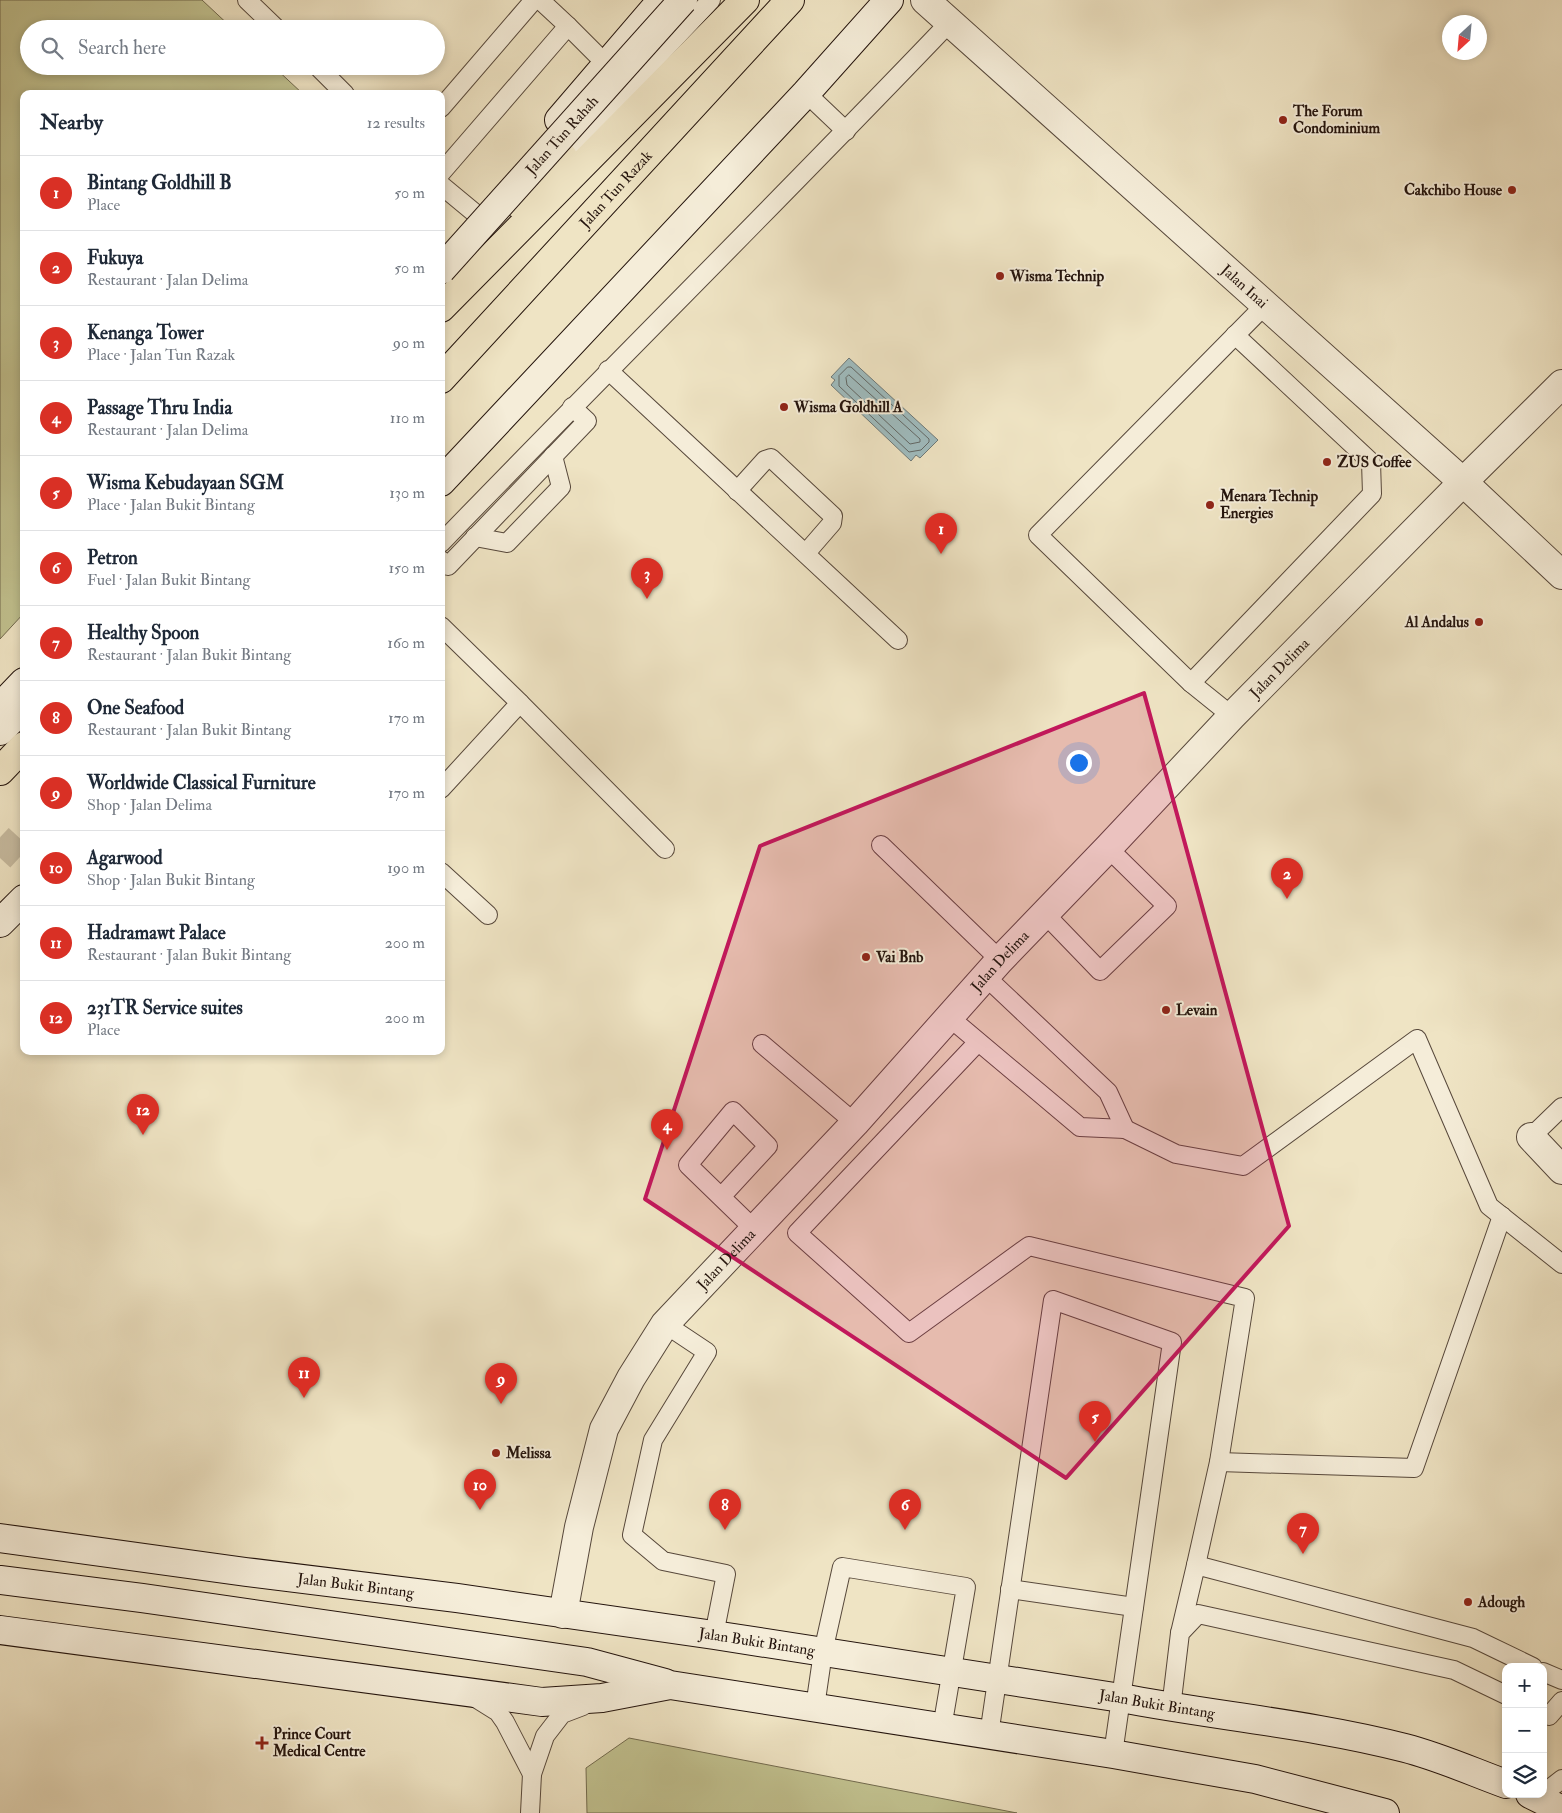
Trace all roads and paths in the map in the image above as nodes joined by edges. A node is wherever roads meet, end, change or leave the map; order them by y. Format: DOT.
graph roads {
  1 [pos="247,0"];
  2 [pos="534,0"];
  3 [pos="540,0"];
  4 [pos="662,0"];
  5 [pos="683,0"];
  6 [pos="711,0"];
  7 [pos="745,0"];
  8 [pos="790,0"];
  9 [pos="889,0"];
  10 [pos="925,0"];
  11 [pos="268,20"];
  12 [pos="950,22"];
  13 [pos="568,26"];
  14 [pos="606,64"];
  15 [pos="326,75"];
  16 [pos="342,90"];
  17 [pos="806,93"];
  18 [pos="445,103"];
  19 [pos="846,131"];
  20 [pos="563,156"];
  21 [pos="445,164"];
  22 [pos="445,188"];
  23 [pos="548,200"];
  24 [pos="476,214"];
  25 [pos="445,246"];
  26 [pos="445,266"];
  27 [pos="445,277"];
  28 [pos="445,304"];
  29 [pos="1265,305"];
  30 [pos="1235,335"];
  31 [pos="608,370"];
  32 [pos="445,374"];
  33 [pos="1562,384"];
  34 [pos="572,408"];
  35 [pos="552,456"];
  36 [pos="445,478"];
  37 [pos="1462,482"];
  38 [pos="737,491"];
  39 [pos="475,537"];
  40 [pos="445,539"];
  41 [pos="806,554"];
  42 [pos="445,563"];
  43 [pos="1562,575"];
  44 [pos="445,630"];
  45 [pos="898,640"];
  46 [pos="1191,683"];
  47 [pos="20,686"];
  48 [pos="520,703"];
  49 [pos="0,707"];
  50 [pos="20,711"];
  51 [pos="1232,716"];
  52 [pos="0,731"];
  53 [pos="20,750"];
  54 [pos="0,771"];
  55 [pos="445,785"];
  56 [pos="881,845"];
  57 [pos="1108,848"];
  58 [pos="665,849"];
  59 [pos="445,876"];
  60 [pos="20,903"];
  61 [pos="1045,914"];
  62 [pos="488,915"];
  63 [pos="0,923"];
  64 [pos="993,968"];
  65 [pos="949,1017"];
  66 [pos="978,1042"];
  67 [pos="762,1044"];
  68 [pos="1108,1092"];
  69 [pos="1562,1106"];
  70 [pos="855,1123"];
  71 [pos="1080,1127"];
  72 [pos="1125,1129"];
  73 [pos="1531,1137"];
  74 [pos="1562,1170"];
  75 [pos="720,1197"];
  76 [pos="1502,1216"];
  77 [pos="755,1230"];
  78 [pos="1562,1264"];
  79 [pos="665,1324"];
  80 [pos="1219,1462"];
  81 [pos="0,1538"];
  82 [pos="1196,1565"];
  83 [pos="0,1580"];
  84 [pos="1010,1589"];
  85 [pos="1134,1607"];
  86 [pos="563,1614"];
  87 [pos="0,1630"];
  88 [pos="1180,1633"];
  89 [pos="714,1635"];
  90 [pos="823,1652"];
  91 [pos="1525,1663"];
  92 [pos="950,1673"];
  93 [pos="1547,1674"];
  94 [pos="997,1680"];
  95 [pos="1562,1680"];
  96 [pos="670,1684"];
  97 [pos="456,1690"];
  98 [pos="1502,1693"];
  99 [pos="602,1698"];
  100 [pos="1121,1698"];
  101 [pos="1562,1701"];
  102 [pos="815,1707"];
  103 [pos="1171,1708"];
  104 [pos="1547,1715"];
  105 [pos="942,1728"];
  106 [pos="989,1735"];
  107 [pos="1113,1754"];
  108 [pos="532,1774"];
  109 [pos="1562,1779"];
  110 [pos="1502,1783"];
  111 [pos="1547,1794"];
  112 [pos="530,1813"];
  113 [pos="1385,1813"];
  1 -- 11 [label="lane"];
  2 -- 18 [label="lane"];
  3 -- 13 [label="lane"];
  4 -- 14 [label="main road"];
  5 -- 26 [label="main road, Jalan Tun Rahah, bridge"];
  6 -- 20 [label="lane"];
  7 -- 23 [label="main road"];
  8 -- 32 [label="main road, Jalan Tun Razak"];
  9 -- 17 [label="main road"];
  10 -- 12 [label="main road, Jalan Inai"];
  12 -- 19 [label="lane"];
  12 -- 29 [label="main road, Jalan Inai"];
  13 -- 14 [label="lane"];
  13 -- 21 [label="lane"];
  14 -- 24 [label="main road"];
  15 -- 16 [label="lane"];
  17 -- 19 [label="lane"];
  17 -- 36 [label="main road"];
  19 -- 31 [label="lane"];
  20 -- 23 [label="main road"];
  20 -- 27 [label="main road"];
  22 -- 24 [label="lane"];
  23 -- 28 [label="main road"];
  24 -- 25 [label="main road"];
  29 -- 30 [label="lane"];
  29 -- 37 [label="main road, Jalan Inai"];
  30 -- 46 [label="lane"];
  30 -- 46 [label="lane"];
  31 -- 34 [label="lane"];
  31 -- 38 [label="lane"];
  33 -- 37 [label="main road, Jalan Delima"];
  34 -- 35 [label="lane"];
  34 -- 40 [label="lane"];
  35 -- 39 [label="lane"];
  35 -- 39 [label="lane"];
  37 -- 43 [label="main road, Jalan Inai"];
  37 -- 51 [label="main road, Jalan Delima"];
  38 -- 41 [label="lane"];
  38 -- 41 [label="lane"];
  39 -- 42 [label="lane"];
  41 -- 45 [label="lane"];
  44 -- 48 [label="lane"];
  46 -- 51 [label="lane"];
  47 -- 49 [label="main road"];
  48 -- 55 [label="lane"];
  48 -- 58 [label="lane"];
  50 -- 52 [label="main road"];
  51 -- 57 [label="main road, Jalan Delima"];
  53 -- 54 [label="main road"];
  56 -- 64 [label="lane"];
  57 -- 61 [label="main road, Jalan Delima"];
  57 -- 61 [label="lane"];
  59 -- 62 [label="lane"];
  60 -- 63 [label="main road"];
  61 -- 64 [label="main road, Jalan Delima"];
  64 -- 65 [label="main road, Jalan Delima"];
  64 -- 68 [label="lane"];
  65 -- 66 [label="lane"];
  65 -- 70 [label="main road, Jalan Delima"];
  66 -- 71 [label="lane"];
  66 -- 80 [label="lane"];
  67 -- 70 [label="lane"];
  68 -- 71 [label="lane"];
  68 -- 72 [label="lane"];
  69 -- 73 [label="lane"];
  70 -- 77 [label="main road, Jalan Delima"];
  71 -- 72 [label="lane"];
  72 -- 76 [label="lane"];
  73 -- 74 [label="main road"];
  75 -- 75 [label="lane"];
  75 -- 77 [label="lane"];
  76 -- 78 [label="lane"];
  76 -- 80 [label="lane"];
  77 -- 79 [label="main road, Jalan Delima"];
  79 -- 86 [label="main road, Jalan Delima"];
  79 -- 89 [label="lane"];
  80 -- 82 [label="lane"];
  81 -- 86 [label="main road, Jalan Bukit Bintang"];
  82 -- 88 [label="lane"];
  82 -- 91 [label="lane"];
  83 -- 96 [label="main road"];
  84 -- 85 [label="lane"];
  84 -- 85 [label="lane"];
  84 -- 94 [label="lane"];
  85 -- 100 [label="lane"];
  86 -- 89 [label="main road, Jalan Bukit Bintang"];
  87 -- 97 [label="main road"];
  88 -- 98 [label="lane"];
  88 -- 103 [label="lane"];
  89 -- 90 [label="main road, Jalan Bukit Bintang"];
  90 -- 92 [label="main road, Jalan Bukit Bintang"];
  90 -- 92 [label="lane"];
  90 -- 102 [label="lane"];
  92 -- 94 [label="main road, Jalan Bukit Bintang"];
  92 -- 105 [label="lane"];
  93 -- 95 [label="lane"];
  94 -- 100 [label="main road, Jalan Bukit Bintang"];
  94 -- 106 [label="lane"];
  96 -- 99 [label="main road"];
  96 -- 102 [label="main road"];
  97 -- 99 [label="main road"];
  97 -- 108 [label="lane"];
  99 -- 108 [label="lane"];
  100 -- 103 [label="main road, Jalan Bukit Bintang"];
  100 -- 107 [label="lane"];
  101 -- 104 [label="lane"];
  102 -- 105 [label="main road"];
  103 -- 110 [label="main road, Jalan Bukit Bintang"];
  105 -- 106 [label="main road"];
  106 -- 107 [label="main road"];
  107 -- 113 [label="main road"];
  108 -- 112 [label="lane"];
  109 -- 111 [label="lane"];
}
